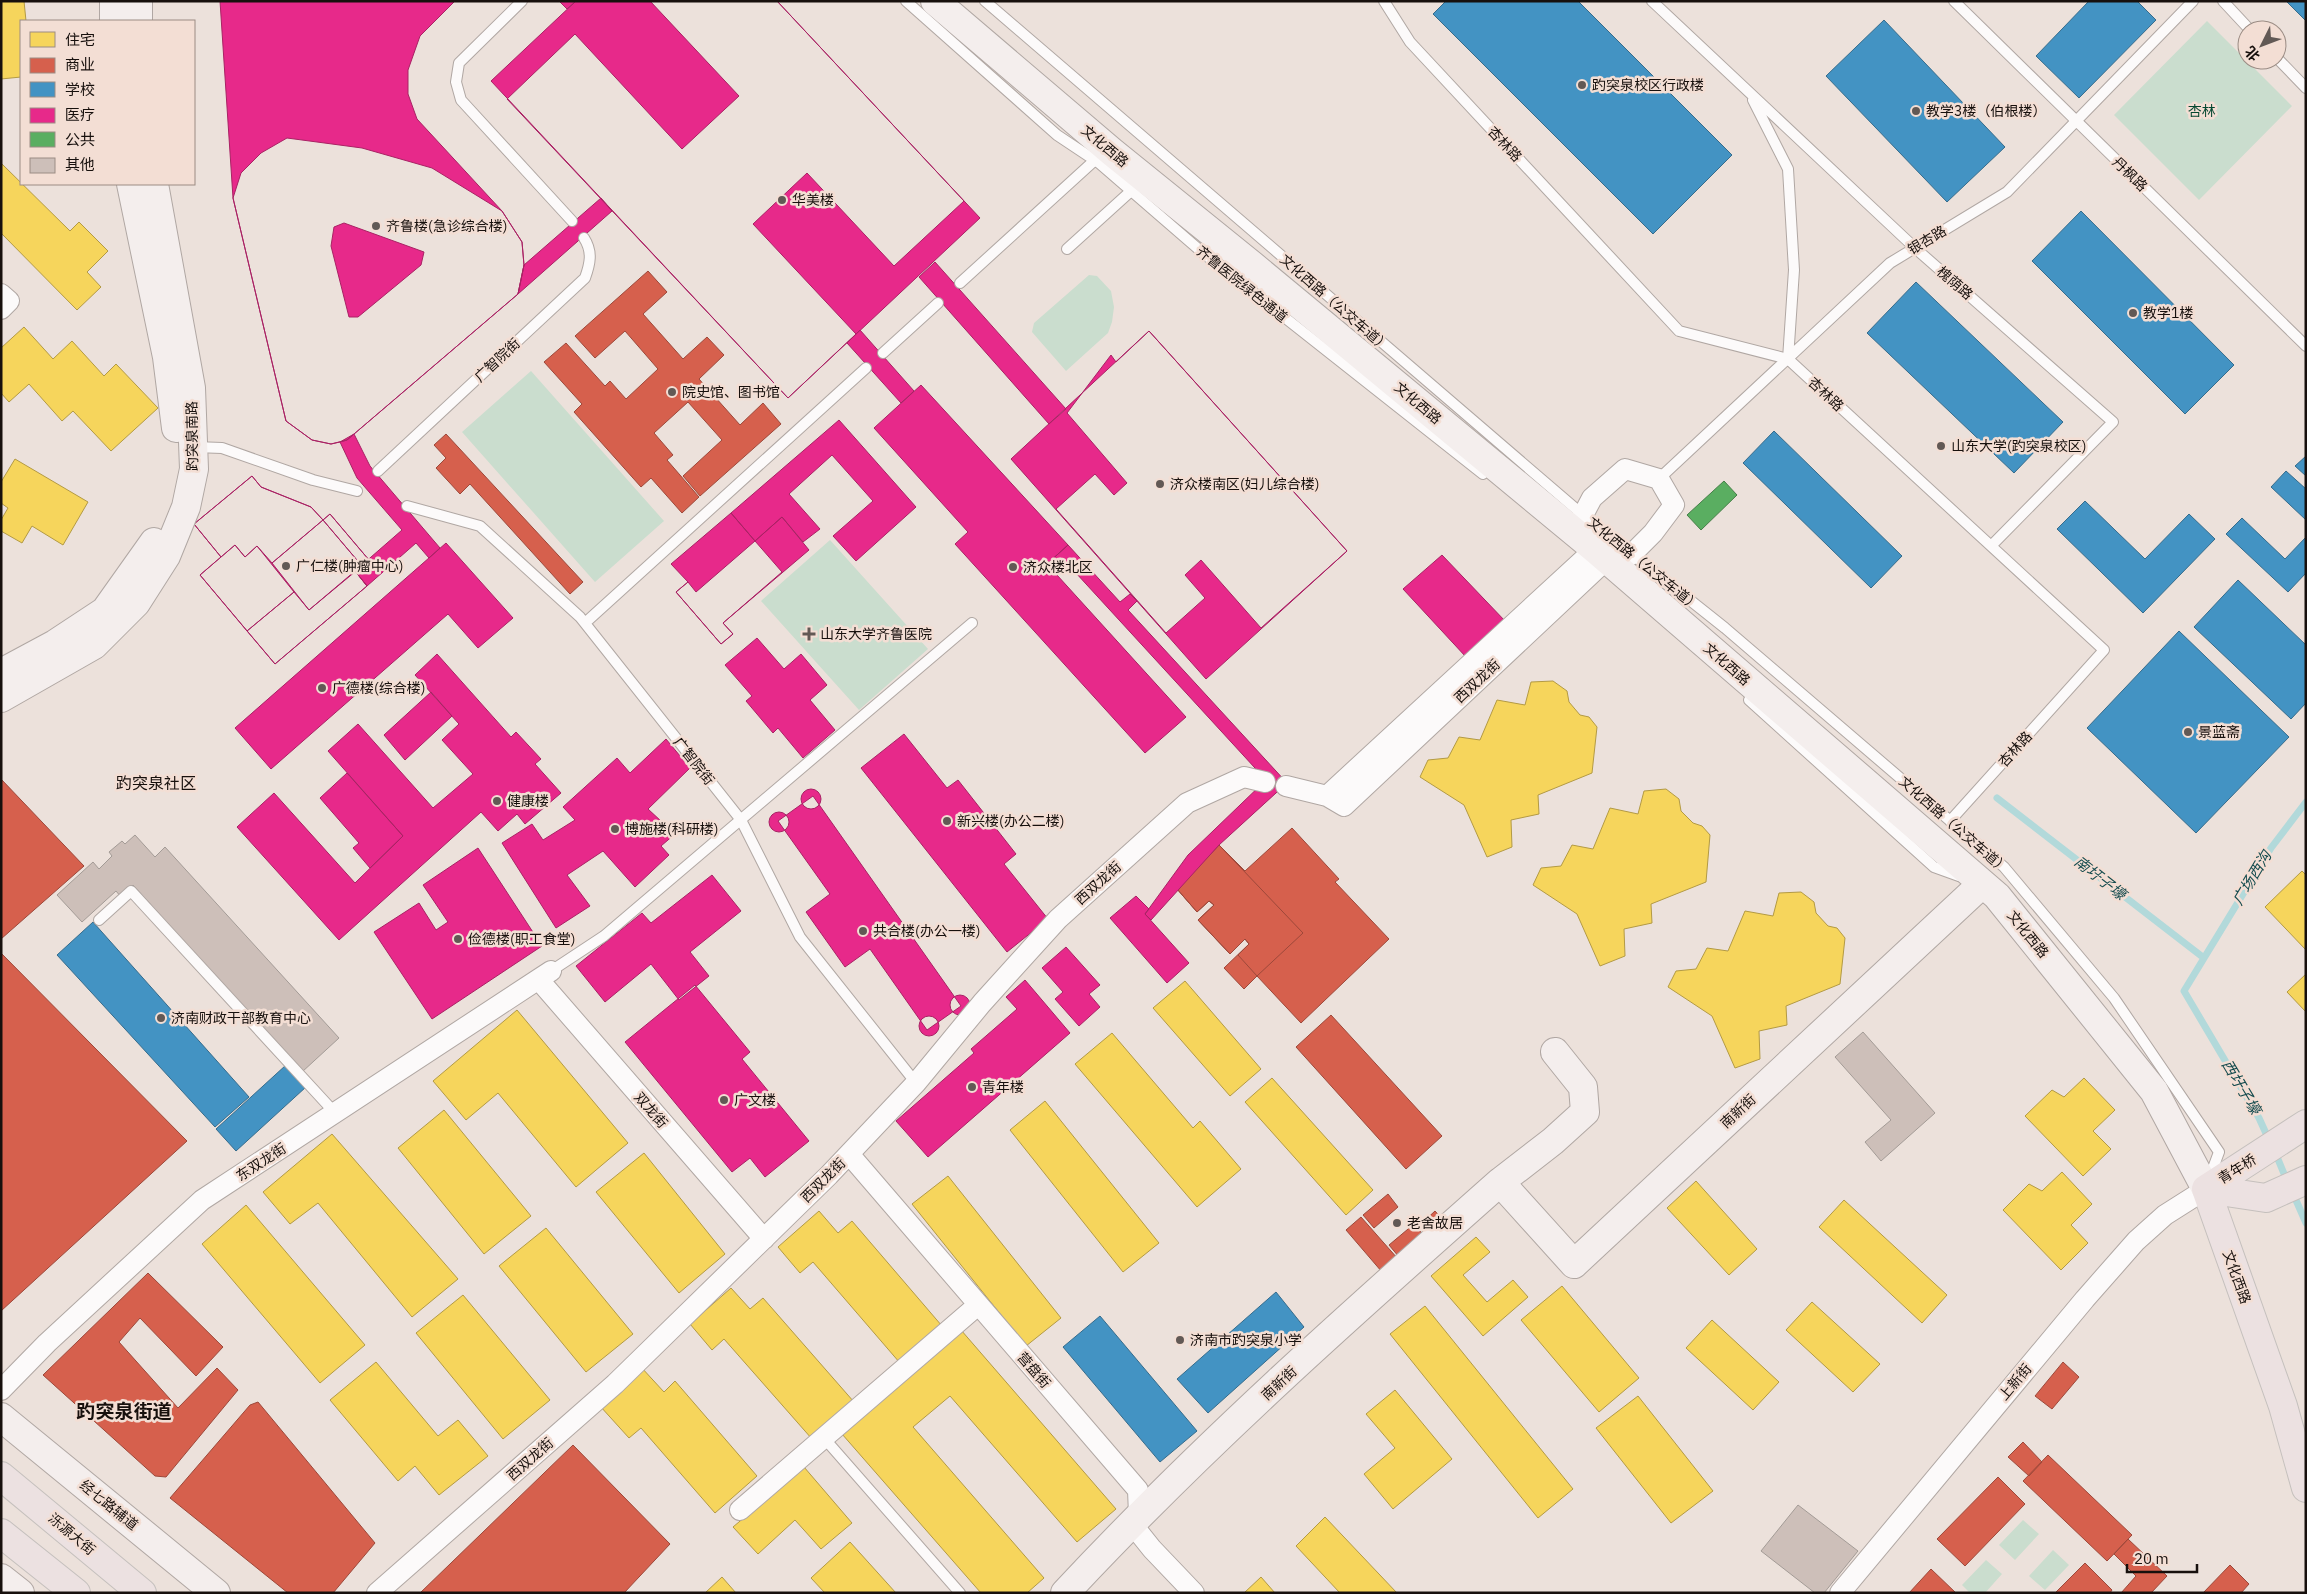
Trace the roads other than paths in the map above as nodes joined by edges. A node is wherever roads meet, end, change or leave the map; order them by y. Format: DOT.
graph roads {
  1 [pos="114,1"];
  2 [pos="138,1"];
  3 [pos="522,1"];
  4 [pos="906,1"];
  5 [pos="935,1"];
  6 [pos="985,1"];
  7 [pos="1384,1"];
  8 [pos="1652,1"];
  9 [pos="1954,1"];
  10 [pos="2193,1"];
  11 [pos="2223,1"];
  12 [pos="114,20"];
  13 [pos="138,20"];
  14 [pos="2241,20"];
  15 [pos="2287,68"];
  16 [pos="2306,88"];
  17 [pos="1749,92"];
  18 [pos="2076,121"];
  19 [pos="1095,160"];
  20 [pos="132,185"];
  21 [pos="154,185"];
  22 [pos="1131,191"];
  23 [pos="572,221"];
  24 [pos="584,238"];
  25 [pos="1915,248"];
  26 [pos="1067,249"];
  27 [pos="960,283"];
  28 [pos="1,294"];
  29 [pos="938,303"];
  30 [pos="1,309"];
  31 [pos="2306,346"];
  32 [pos="882,353"];
  33 [pos="1788,359"];
  34 [pos="866,368"];
  35 [pos="193,447"];
  36 [pos="378,471"];
  37 [pos="1660,477"];
  38 [pos="1493,482"];
  39 [pos="357,491"];
  40 [pos="407,506"];
  41 [pos="1587,507"];
  42 [pos="1564,538"];
  43 [pos="1991,546"];
  44 [pos="1609,558"];
  45 [pos="972,623"];
  46 [pos="585,624"];
  47 [pos="1,672"];
  48 [pos="1743,694"];
  49 [pos="1,698"];
  50 [pos="1265,782"];
  51 [pos="1286,786"];
  52 [pos="741,820"];
  53 [pos="1950,821"];
  54 [pos="1982,884"];
  55 [pos="99,920"];
  56 [pos="545,976"];
  57 [pos="1555,1052"];
  58 [pos="916,1083"];
  59 [pos="336,1114"];
  60 [pos="2306,1124"];
  61 [pos="849,1154"];
  62 [pos="2306,1180"];
  63 [pos="1500,1182"];
  64 [pos="2206,1189"];
  65 [pos="764,1239"];
  66 [pos="978,1305"];
  67 [pos="1,1390"];
  68 [pos="1,1417"];
  69 [pos="824,1438"];
  70 [pos="1,1476"];
  71 [pos="2306,1488"];
  72 [pos="740,1510"];
  73 [pos="1139,1514"];
  74 [pos="1,1533"];
  75 [pos="1,1578"];
  76 [pos="20,1593"];
  77 [pos="76,1593"];
  78 [pos="142,1593"];
  79 [pos="216,1593"];
  80 [pos="376,1593"];
  81 [pos="960,1593"];
  82 [pos="1065,1593"];
  83 [pos="1194,1593"];
  84 [pos="1840,1593"];
  1 -- 12 [label="main road"];
  2 -- 13 [label="main road"];
  3 -- 23 [label="lane"];
  4 -- 19 [label="lane, 齐鲁医院绿色通道"];
  5 -- 44 [label="main road, 文化西路"];
  6 -- 41 [label="lane, 文化西路（公交车道）"];
  7 -- 33 [label="lane, 杏林路"];
  8 -- 17 [label="lane, 槐荫路"];
  9 -- 18 [label="lane, 丹枫路"];
  10 -- 18 [label="lane, 银杏路"];
  11 -- 14 [label="lane"];
  15 -- 16 [label="lane"];
  17 -- 25 [label="lane, 槐荫路"];
  17 -- 33 [label="lane"];
  18 -- 25 [label="lane, 银杏路"];
  18 -- 31 [label="lane, 丹枫路"];
  19 -- 22 [label="lane, 齐鲁医院绿色通道"];
  19 -- 27 [label="lane"];
  20 -- 47 [label="main road, 趵突泉南路"];
  21 -- 35 [label="main road, 趵突泉南路"];
  22 -- 26 [label="lane"];
  22 -- 38 [label="lane, 齐鲁医院绿色通道"];
  24 -- 36 [label="lane, 广智院街"];
  25 -- 33 [label="lane, 银杏路"];
  25 -- 43 [label="lane, 槐荫路"];
  28 -- 30 [label="street"];
  29 -- 32 [label="lane"];
  33 -- 37 [label="lane, 银杏路"];
  33 -- 43 [label="lane, 杏林路"];
  34 -- 46 [label="lane"];
  35 -- 39 [label="lane"];
  35 -- 49 [label="main road, 趵突泉南路"];
  37 -- 41 [label="street"];
  37 -- 44 [label="street"];
  40 -- 46 [label="lane, 广智院街"];
  41 -- 44 [label="street"];
  41 -- 44 [label="lane, 文化西路（公交车道）"];
  42 -- 44 [label="lane"];
  43 -- 53 [label="lane, 杏林路"];
  44 -- 51 [label="street, 西双龙街"];
  44 -- 53 [label="lane, 文化西路（公交车道）"];
  44 -- 54 [label="main road, 文化西路"];
  45 -- 52 [label="lane"];
  46 -- 52 [label="lane, 广智院街"];
  48 -- 54 [label="lane"];
  50 -- 58 [label="street, 西双龙街"];
  52 -- 56 [label="lane"];
  52 -- 58 [label="lane, 广智院街"];
  53 -- 64 [label="lane, 文化西路（公交车道）"];
  54 -- 63 [label="main road, 南新街"];
  54 -- 64 [label="main road, 文化西路"];
  55 -- 59 [label="lane"];
  56 -- 59 [label="street, 东双龙街"];
  56 -- 65 [label="street, 双龙街"];
  57 -- 63 [label="main road, 南新街"];
  58 -- 61 [label="street, 西双龙街"];
  59 -- 67 [label="street, 东双龙街"];
  60 -- 64 [label="main road, 青年桥"];
  61 -- 65 [label="street, 西双龙街"];
  61 -- 66 [label="street, 营盘街"];
  62 -- 64 [label="main road, 青年桥"];
  63 -- 73 [label="main road, 南新街"];
  64 -- 71 [label="main road, 文化西路"];
  64 -- 84 [label="street, 上新街"];
  65 -- 80 [label="street, 西双龙街"];
  66 -- 69 [label="street"];
  66 -- 73 [label="street, 营盘街"];
  68 -- 79 [label="main road, 经七路辅道"];
  69 -- 72 [label="street"];
  69 -- 81 [label="lane"];
  70 -- 78 [label="main road, 泺源大街"];
  73 -- 82 [label="main road, 南新街"];
  73 -- 83 [label="street, 营盘街"];
  74 -- 77 [label="main road"];
  75 -- 76 [label="main road"];
}
